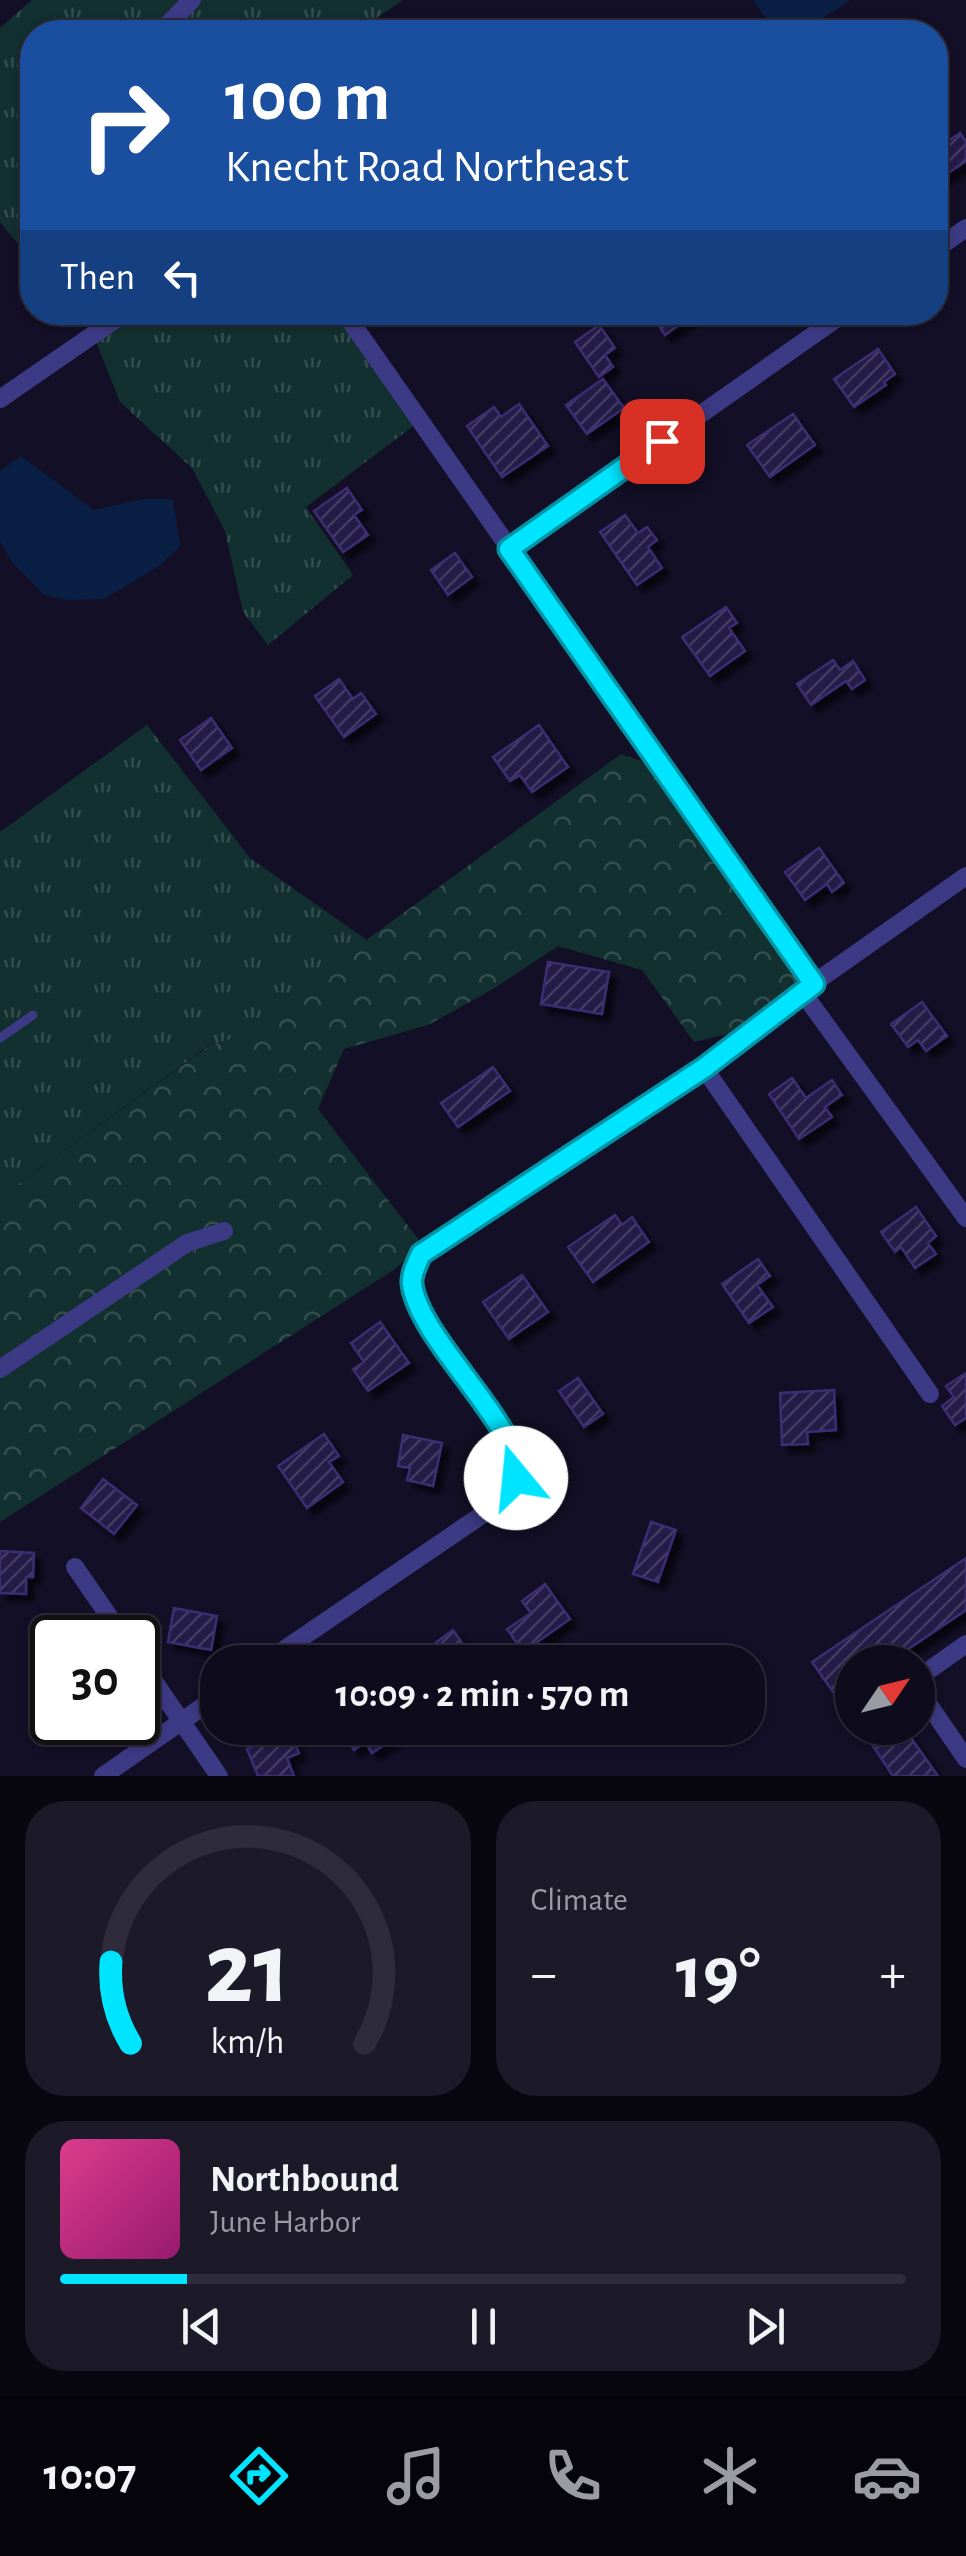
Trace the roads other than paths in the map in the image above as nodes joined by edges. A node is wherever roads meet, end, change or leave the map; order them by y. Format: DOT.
graph roads {
  1 [pos="192,0"];
  2 [pos="172,20"];
  3 [pos="107,325"];
  4 [pos="353,325"];
  5 [pos="828,325"];
  6 [pos="0,398"];
  7 [pos="509,549"];
  8 [pos="966,876"];
  9 [pos="808,988"];
  10 [pos="33,1014"];
  11 [pos="0,1038"];
  12 [pos="704,1068"];
  13 [pos="963,1208"];
  14 [pos="224,1230"];
  15 [pos="0,1369"];
  16 [pos="930,1394"];
  17 [pos="75,1567"];
  18 [pos="108,1615"];
  19 [pos="966,1644"];
  20 [pos="291,1645"];
  21 [pos="935,1666"];
  22 [pos="160,1690"];
  23 [pos="200,1708"];
  24 [pos="935,1714"];
  25 [pos="181,1721"];
  26 [pos="966,1760"];
  27 [pos="102,1776"];
  28 [pos="220,1776"];
  1 -- 2 [label="street"];
  3 -- 6 [label="street"];
  4 -- 7 [label="street"];
  5 -- 7 [label="street"];
  7 -- 9 [label="street"];
  8 -- 9 [label="street"];
  9 -- 12 [label="street"];
  9 -- 13 [label="street"];
  10 -- 11 [label="lane"];
  12 -- 16 [label="street"];
  12 -- 20 [label="street"];
  14 -- 15 [label="street"];
  17 -- 18 [label="street"];
  19 -- 21 [label="street"];
  22 -- 25 [label="street"];
  23 -- 25 [label="street"];
  24 -- 26 [label="street"];
  25 -- 27 [label="street"];
  25 -- 28 [label="street"];
}
